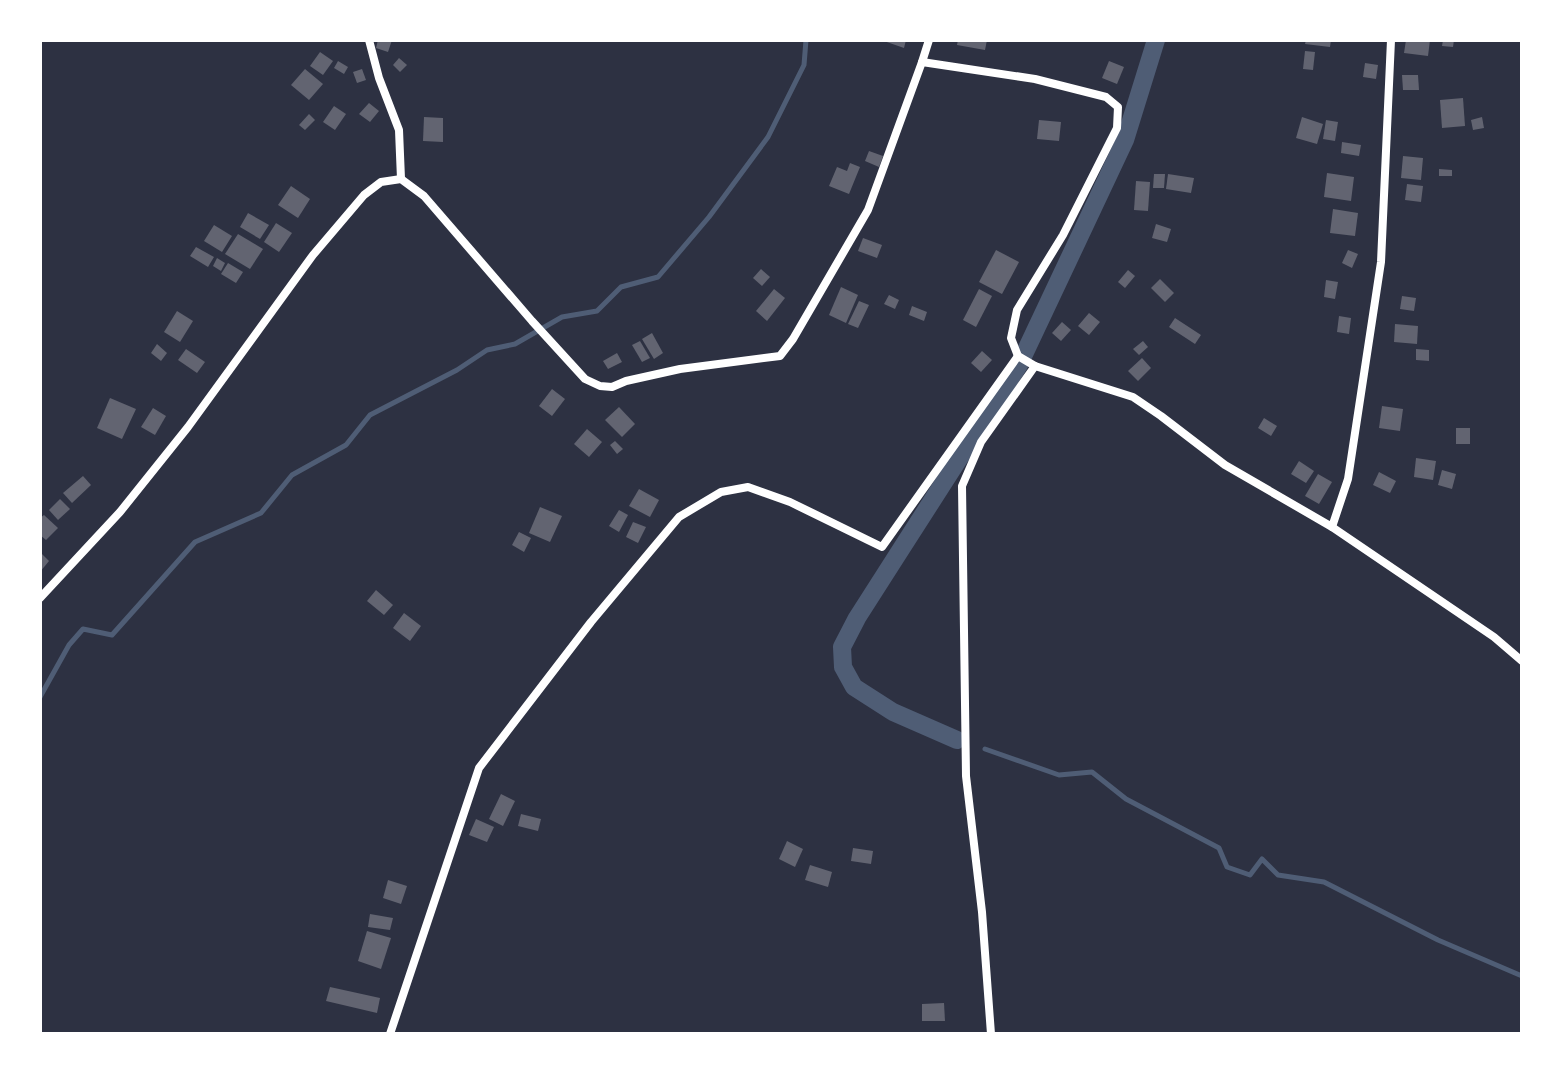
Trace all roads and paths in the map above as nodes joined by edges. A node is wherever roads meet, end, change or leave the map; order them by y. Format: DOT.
graph roads {
  1 [pos="369,40"];
  2 [pos="929,40"];
  3 [pos="1391,40"];
  4 [pos="922,62"];
  5 [pos="401,179"];
  6 [pos="1018,356"];
  7 [pos="1035,366"];
  8 [pos="1332,527"];
  9 [pos="40,598"];
  10 [pos="1522,661"];
  11 [pos="390,1034"];
  12 [pos="991,1034"];
  1 -- 5 [label="street"];
  2 -- 4 [label="street"];
  3 -- 8 [label="street"];
  4 -- 5 [label="street"];
  4 -- 6 [label="street"];
  5 -- 9 [label="street"];
  6 -- 7 [label="street"];
  6 -- 11 [label="street"];
  7 -- 8 [label="street"];
  7 -- 12 [label="street"];
  8 -- 10 [label="street"];
}
